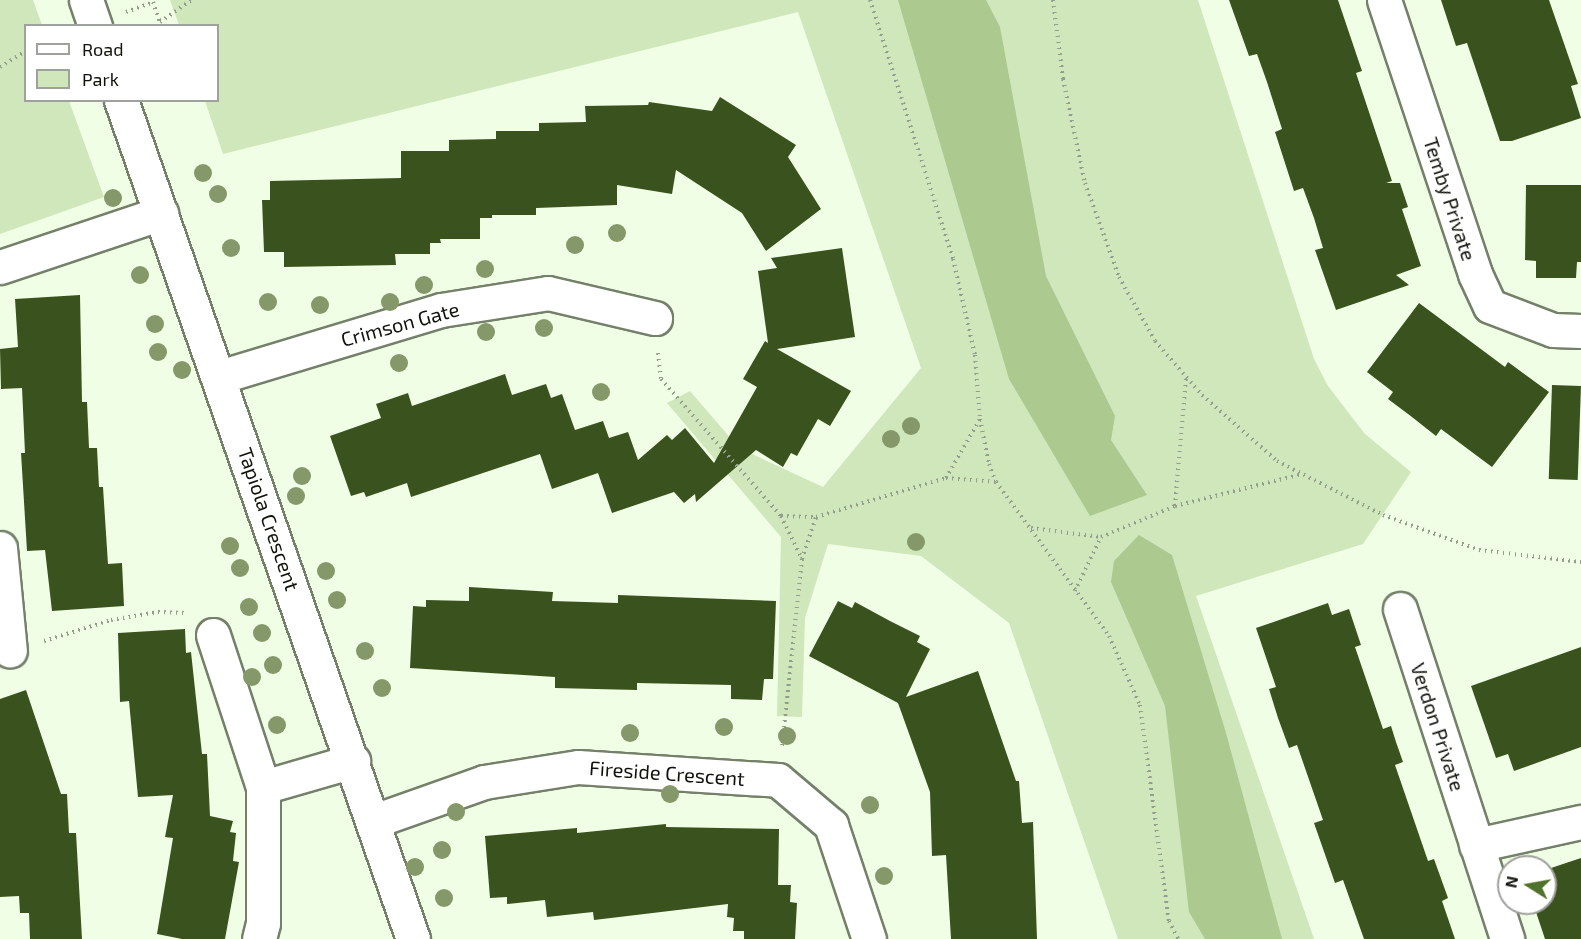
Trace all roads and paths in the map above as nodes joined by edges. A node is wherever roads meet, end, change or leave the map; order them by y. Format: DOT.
graph roads {
  1 [pos="86,0"];
  2 [pos="192,0"];
  3 [pos="870,0"];
  4 [pos="1053,0"];
  5 [pos="1384,0"];
  6 [pos="95,24"];
  7 [pos="98,24"];
  8 [pos="24,52"];
  9 [pos="0,67"];
  10 [pos="123,102"];
  11 [pos="161,213"];
  12 [pos="0,267"];
  13 [pos="654,318"];
  14 [pos="1581,331"];
  15 [pos="219,377"];
  16 [pos="1186,377"];
  17 [pos="980,419"];
  18 [pos="1303,474"];
  19 [pos="946,477"];
  20 [pos="996,482"];
  21 [pos="1176,506"];
  22 [pos="781,516"];
  23 [pos="816,518"];
  24 [pos="1030,528"];
  25 [pos="1101,537"];
  26 [pos="0,548"];
  27 [pos="802,559"];
  28 [pos="1581,562"];
  29 [pos="1075,591"];
  30 [pos="1400,609"];
  31 [pos="213,635"];
  32 [pos="10,651"];
  33 [pos="353,761"];
  34 [pos="778,780"];
  35 [pos="263,787"];
  36 [pos="375,821"];
  37 [pos="1581,822"];
  38 [pos="1476,845"];
  39 [pos="259,939"];
  40 [pos="413,939"];
  41 [pos="869,939"];
  42 [pos="1178,939"];
  43 [pos="1507,939"];
  1 -- 6 [label="street"];
  2 -- 7 [label="path"];
  3 -- 17 [label="path"];
  4 -- 16 [label="path"];
  5 -- 14 [label="street, Temby Private"];
  8 -- 9 [label="path"];
  10 -- 11 [label="street, Tapiola Crescent"];
  11 -- 12 [label="street"];
  11 -- 15 [label="street, Tapiola Crescent"];
  13 -- 15 [label="street, Crimson Gate"];
  13 -- 22 [label="path"];
  15 -- 33 [label="street, Tapiola Crescent"];
  16 -- 18 [label="path"];
  16 -- 21 [label="path"];
  17 -- 19 [label="path"];
  17 -- 20 [label="path"];
  18 -- 21 [label="path"];
  18 -- 28 [label="path"];
  19 -- 20 [label="path"];
  19 -- 23 [label="path"];
  20 -- 24 [label="path"];
  21 -- 25 [label="path"];
  22 -- 23 [label="path"];
  22 -- 27 [label="path"];
  23 -- 27 [label="path"];
  24 -- 25 [label="path"];
  24 -- 29 [label="path"];
  25 -- 29 [label="path"];
  26 -- 32 [label="street"];
  27 -- 34 [label="path"];
  29 -- 42 [label="path"];
  30 -- 38 [label="street, Verdon Private"];
  31 -- 32 [label="path"];
  31 -- 35 [label="street"];
  33 -- 35 [label="street"];
  33 -- 36 [label="street, Tapiola Crescent"];
  34 -- 36 [label="street, Fireside Crescent"];
  34 -- 41 [label="street"];
  35 -- 39 [label="street"];
  36 -- 40 [label="street, Tapiola Crescent"];
  37 -- 38 [label="street"];
  38 -- 43 [label="street, Verdon Private"];
}
